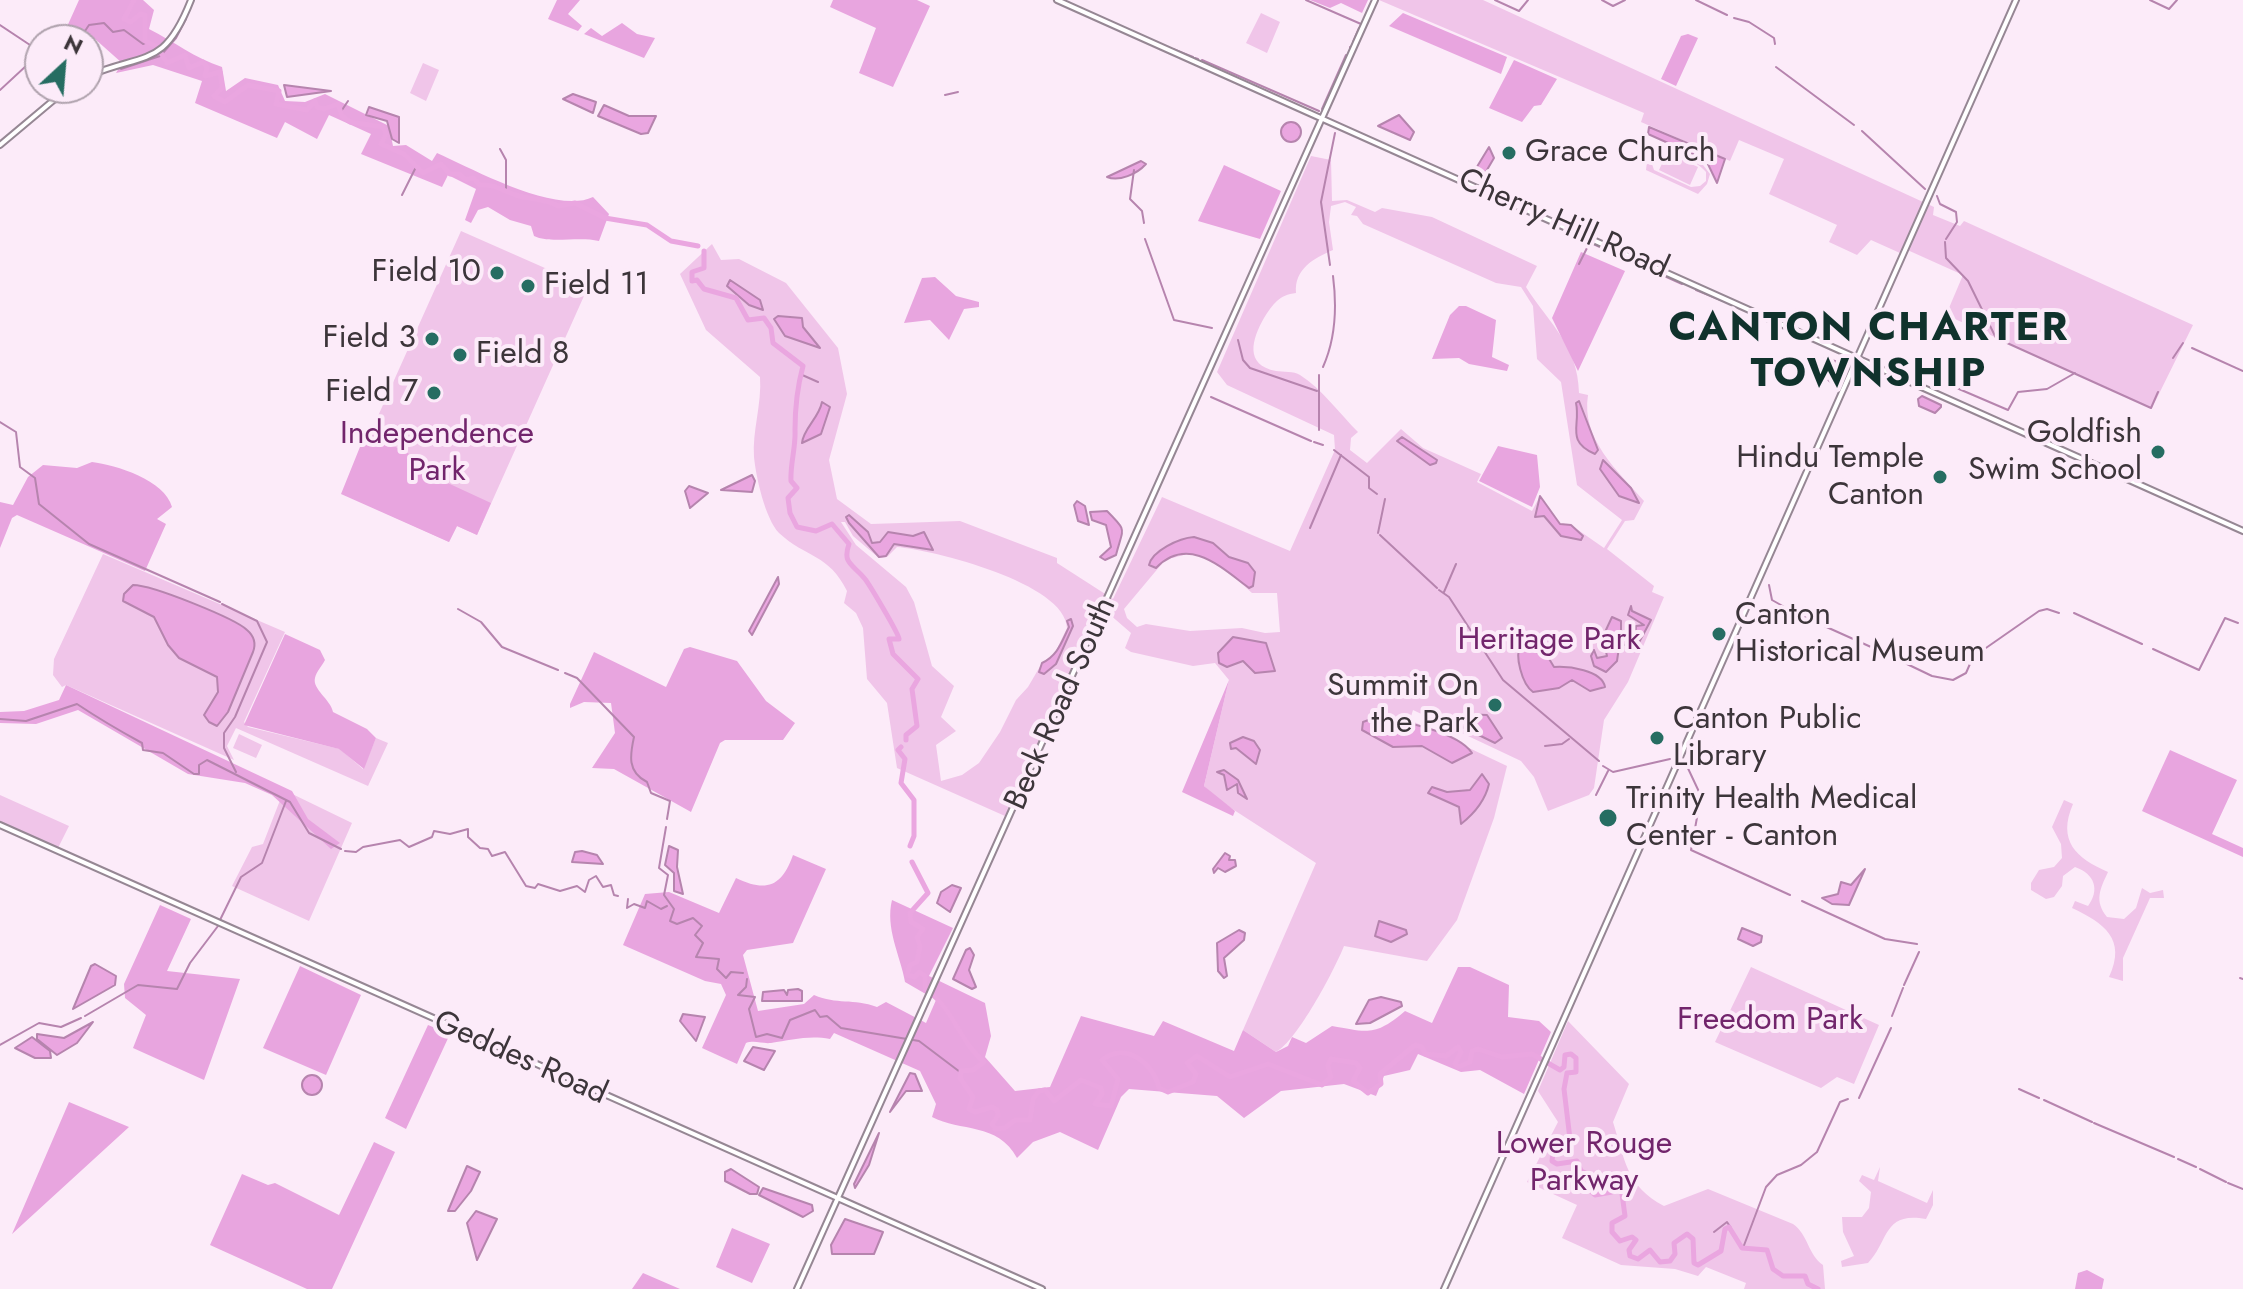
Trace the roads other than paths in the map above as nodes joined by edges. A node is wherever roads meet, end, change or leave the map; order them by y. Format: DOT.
graph roads {
  1 [pos="191,0"];
  2 [pos="1057,0"];
  3 [pos="1375,0"];
  4 [pos="2016,0"];
  5 [pos="104,71"];
  6 [pos="49,104"];
  7 [pos="1324,118"];
  8 [pos="0,145"];
  9 [pos="1858,357"];
  10 [pos="2243,531"];
  11 [pos="0,825"];
  12 [pos="838,1197"];
  13 [pos="797,1289"];
  14 [pos="1042,1289"];
  15 [pos="1444,1289"];
  1 -- 5 [label="main road"];
  2 -- 7 [label="main road, Cherry Hill Road"];
  3 -- 7 [label="main road, Beck Road South"];
  4 -- 9 [label="main road"];
  6 -- 8 [label="main road"];
  7 -- 9 [label="main road, Cherry Hill Road"];
  7 -- 12 [label="main road, Beck Road South"];
  9 -- 10 [label="main road, Cherry Hill Road"];
  9 -- 15 [label="main road"];
  11 -- 12 [label="main road, Geddes Road"];
  12 -- 13 [label="main road, Beck Road South"];
  12 -- 14 [label="main road, Geddes Road"];
}
